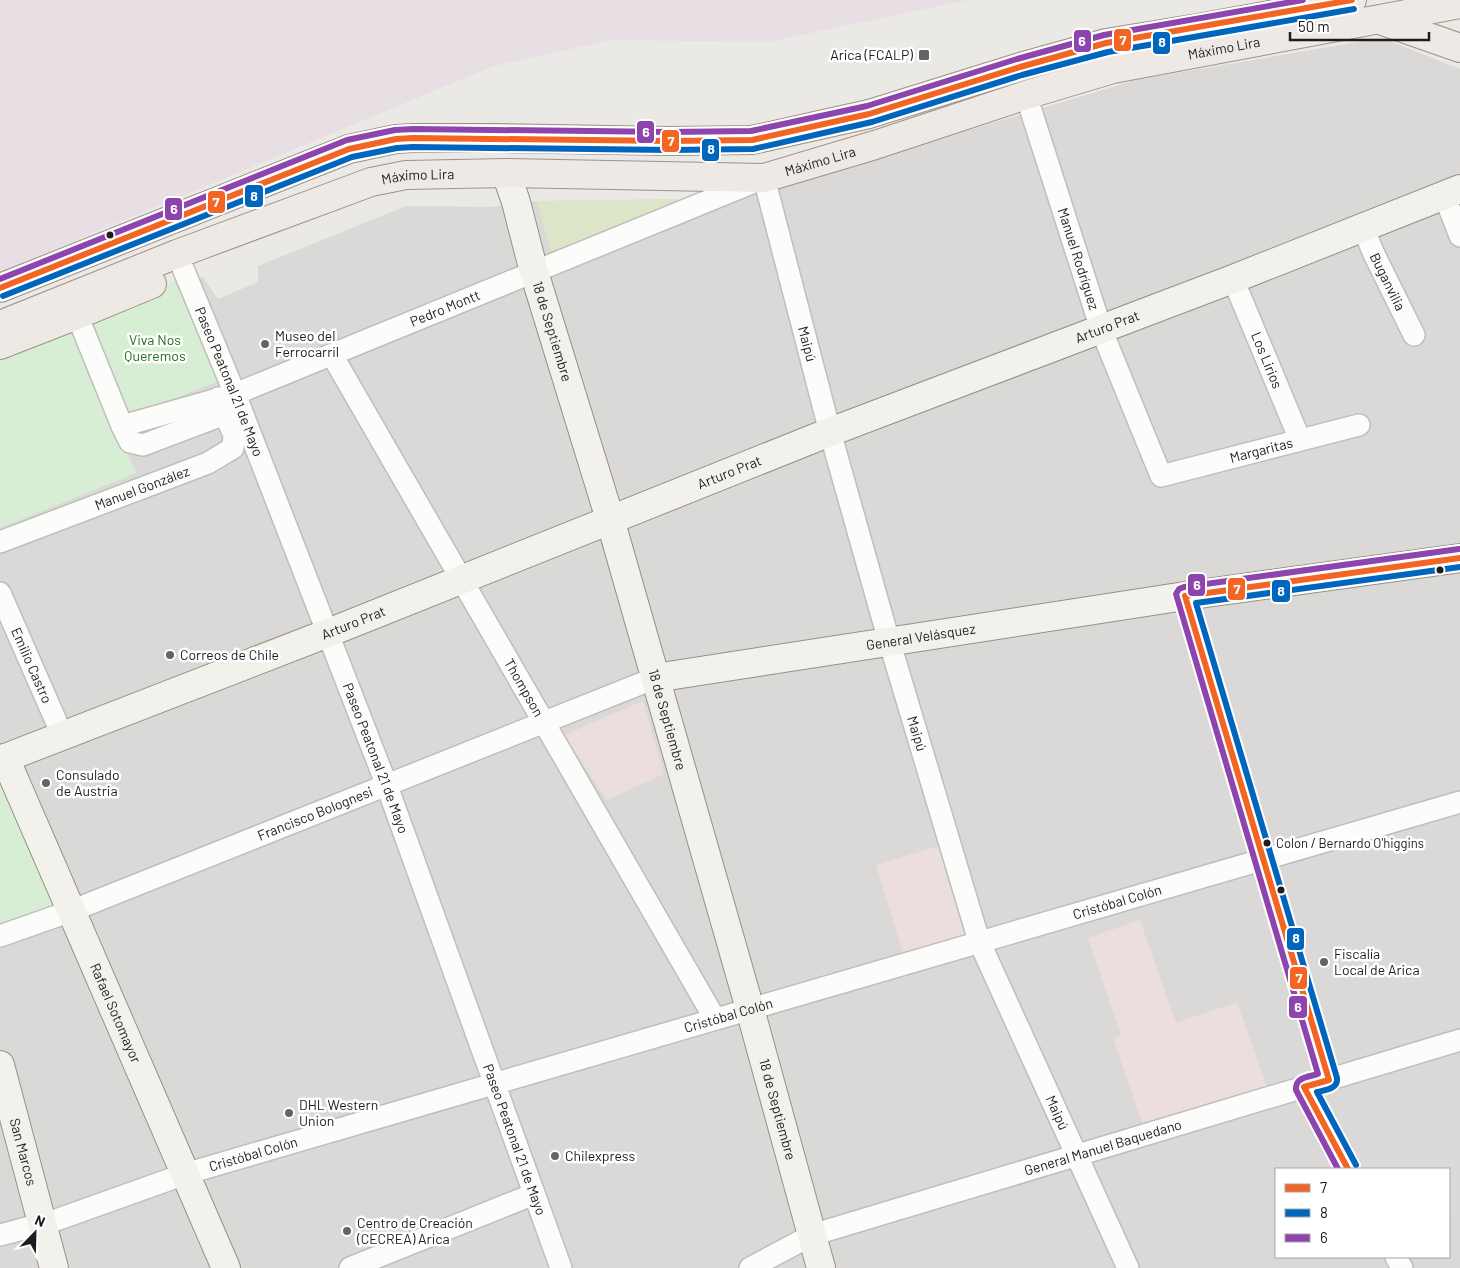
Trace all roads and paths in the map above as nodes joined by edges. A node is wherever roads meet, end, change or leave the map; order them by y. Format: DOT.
graph roads {
  1 [pos="1352,0"];
  2 [pos="1460,4"];
  3 [pos="1379,20"];
  4 [pos="1460,48"];
  5 [pos="1026,95"];
  6 [pos="506,173"];
  7 [pos="764,178"];
  8 [pos="1452,192"];
  9 [pos="1363,227"];
  10 [pos="1460,236"];
  11 [pos="177,254"];
  12 [pos="534,272"];
  13 [pos="1233,279"];
  14 [pos="0,288"];
  15 [pos="77,315"];
  16 [pos="0,325"];
  17 [pos="1100,329"];
  18 [pos="1414,335"];
  19 [pos="0,345"];
  20 [pos="332,355"];
  21 [pos="226,402"];
  22 [pos="1359,425"];
  23 [pos="830,432"];
  24 [pos="1300,440"];
  25 [pos="1161,476"];
  26 [pos="610,519"];
  27 [pos="0,542"];
  28 [pos="1460,558"];
  29 [pos="461,579"];
  30 [pos="0,593"];
  31 [pos="1185,596"];
  32 [pos="328,633"];
  33 [pos="889,642"];
  34 [pos="655,678"];
  35 [pos="544,722"];
  36 [pos="62,737"];
  37 [pos="2,759"];
  38 [pos="387,786"];
  39 [pos="1460,802"];
  40 [pos="1264,859"];
  41 [pos="71,911"];
  42 [pos="0,936"];
  43 [pos="979,941"];
  44 [pos="750,1009"];
  45 [pos="716,1019"];
  46 [pos="1460,1040"];
  47 [pos="0,1065"];
  48 [pos="1329,1080"];
  49 [pos="494,1084"];
  50 [pos="1304,1087"];
  51 [pos="1078,1154"];
  52 [pos="1347,1168"];
  53 [pos="185,1174"];
  54 [pos="534,1194"];
  55 [pos="42,1224"];
  56 [pos="0,1235"];
  57 [pos="812,1235"];
  58 [pos="54,1268"];
  59 [pos="226,1268"];
  60 [pos="350,1268"];
  61 [pos="561,1268"];
  62 [pos="750,1268"];
  63 [pos="821,1268"];
  64 [pos="1128,1268"];
  1 -- 14 [label="main road, Máximo Lira"];
  2 -- 3 [label="main road, Máximo Lira"];
  3 -- 4 [label="main road"];
  3 -- 5 [label="main road, Máximo Lira"];
  5 -- 7 [label="main road, Máximo Lira"];
  5 -- 17 [label="street, Manuel Rodríguez"];
  6 -- 7 [label="main road, Máximo Lira"];
  6 -- 11 [label="main road, Máximo Lira"];
  6 -- 12 [label="street, 18 de Septiembre"];
  7 -- 12 [label="street, Pedro Montt"];
  7 -- 23 [label="street, Maipú"];
  8 -- 9 [label="street, Arturo Prat"];
  8 -- 10 [label="street"];
  9 -- 13 [label="street, Arturo Prat"];
  9 -- 18 [label="street, Buganvilia"];
  11 -- 15 [label="main road"];
  11 -- 16 [label="main road, Máximo Lira"];
  11 -- 21 [label="street, Paseo Peatonal 21 de Mayo"];
  12 -- 20 [label="street, Pedro Montt"];
  12 -- 26 [label="street, 18 de Septiembre"];
  13 -- 17 [label="street, Arturo Prat"];
  13 -- 24 [label="street, Los Lirios"];
  15 -- 19 [label="main road"];
  15 -- 21 [label="street, Pedro Montt"];
  17 -- 23 [label="street, Arturo Prat"];
  17 -- 25 [label="street, Manuel Rodríguez"];
  20 -- 21 [label="street, Pedro Montt"];
  20 -- 29 [label="street, Thompson"];
  21 -- 27 [label="street, Manuel González"];
  21 -- 32 [label="street, Paseo Peatonal 21 de Mayo"];
  22 -- 24 [label="street, Margaritas"];
  23 -- 26 [label="street, Arturo Prat"];
  23 -- 33 [label="street, Maipú"];
  24 -- 25 [label="street, Margaritas"];
  26 -- 29 [label="street, Arturo Prat"];
  26 -- 34 [label="street, 18 de Septiembre"];
  28 -- 31 [label="street, General Velásquez"];
  29 -- 32 [label="street, Arturo Prat"];
  29 -- 35 [label="street, Thompson"];
  30 -- 36 [label="street, Emilio Castro"];
  31 -- 33 [label="street, General Velásquez"];
  31 -- 40 [label="street"];
  32 -- 36 [label="street, Arturo Prat"];
  32 -- 38 [label="street, Paseo Peatonal 21 de Mayo"];
  33 -- 34 [label="street, General Velásquez"];
  33 -- 43 [label="street, Maipú"];
  34 -- 35 [label="street, Francisco Bolognesi"];
  34 -- 44 [label="street, 18 de Septiembre"];
  35 -- 38 [label="street, Francisco Bolognesi"];
  35 -- 45 [label="street, Thompson"];
  36 -- 37 [label="street, Arturo Prat"];
  37 -- 41 [label="street, Rafael Sotomayor"];
  38 -- 41 [label="street, Francisco Bolognesi"];
  38 -- 49 [label="street, Paseo Peatonal 21 de Mayo"];
  39 -- 40 [label="street, Cristóbal Colón"];
  40 -- 43 [label="street, Cristóbal Colón"];
  40 -- 48 [label="street"];
  41 -- 42 [label="street, Francisco Bolognesi"];
  41 -- 53 [label="street, Rafael Sotomayor"];
  43 -- 44 [label="street, Cristóbal Colón"];
  43 -- 51 [label="street, Maipú"];
  44 -- 45 [label="street, Cristóbal Colón"];
  44 -- 57 [label="street, 18 de Septiembre"];
  45 -- 49 [label="street, Cristóbal Colón"];
  46 -- 48 [label="street, General Manuel Baquedano"];
  47 -- 55 [label="street, San Marcos"];
  48 -- 50 [label="street, General Manuel Baquedano"];
  49 -- 53 [label="street, Cristóbal Colón"];
  49 -- 54 [label="street, Paseo Peatonal 21 de Mayo"];
  50 -- 51 [label="street, General Manuel Baquedano"];
  50 -- 52 [label="street"];
  51 -- 57 [label="street, General Manuel Baquedano"];
  51 -- 64 [label="street, Maipú"];
  53 -- 55 [label="street, Cristóbal Colón"];
  53 -- 59 [label="street, Rafael Sotomayor"];
  54 -- 60 [label="street"];
  54 -- 61 [label="street, Paseo Peatonal 21 de Mayo"];
  55 -- 56 [label="street, Cristóbal Colón"];
  55 -- 58 [label="street, San Marcos"];
  57 -- 62 [label="street, General Manuel Baquedano"];
  57 -- 63 [label="street, 18 de Septiembre"];
}
